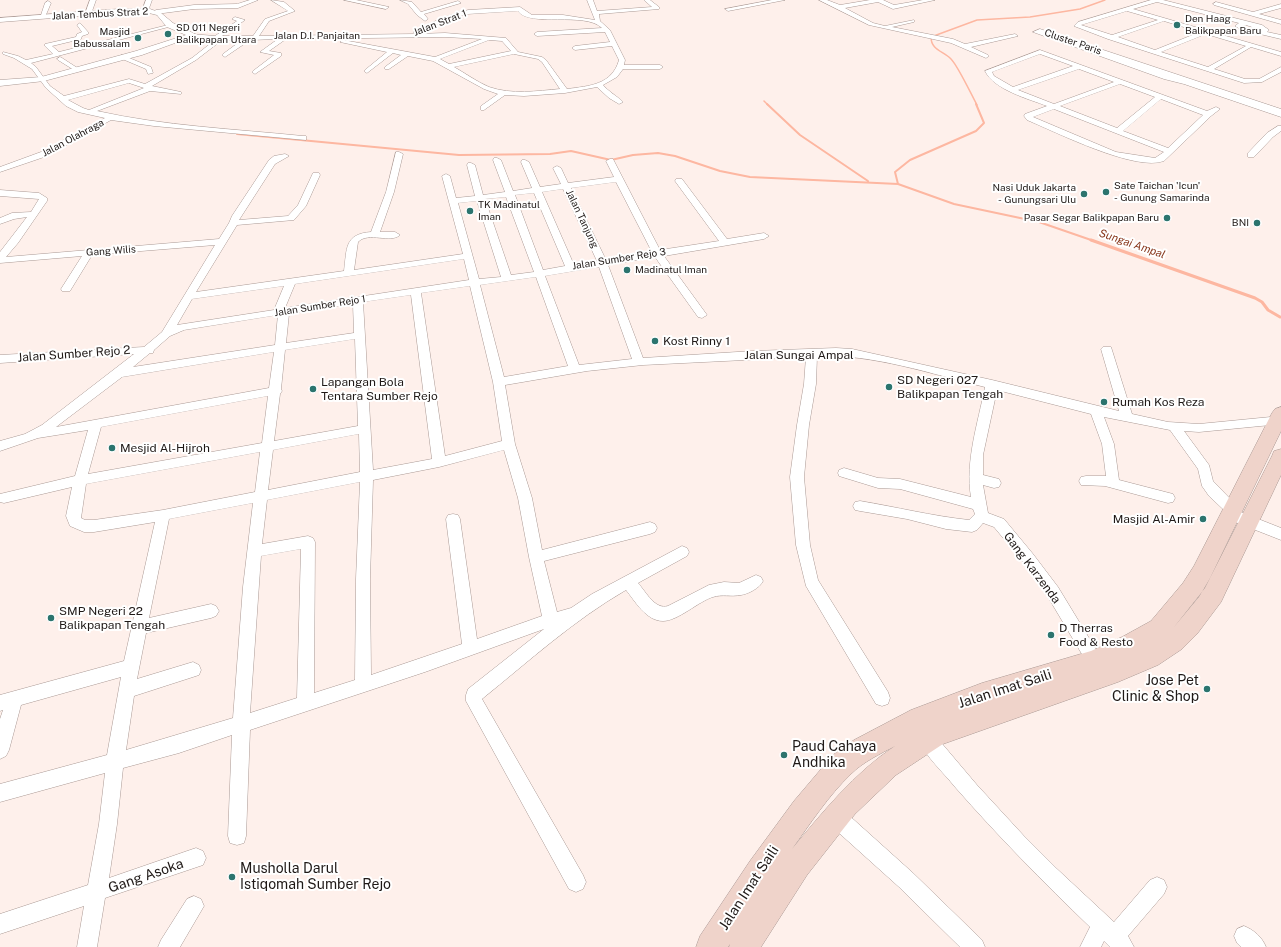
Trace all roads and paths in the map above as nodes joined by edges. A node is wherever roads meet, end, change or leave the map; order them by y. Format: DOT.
graph roads {
  1 [pos="94,0"];
  2 [pos="149,0"];
  3 [pos="255,0"];
  4 [pos="274,0"];
  5 [pos="347,0"];
  6 [pos="402,0"];
  7 [pos="744,0"];
  8 [pos="782,0"];
  9 [pos="822,0"];
  10 [pos="879,0"];
  11 [pos="932,0"];
  12 [pos="1227,0"];
  13 [pos="647,1"];
  14 [pos="640,2"];
  15 [pos="1157,2"];
  16 [pos="48,3"];
  17 [pos="458,3"];
  18 [pos="591,3"];
  19 [pos="600,5"];
  20 [pos="386,7"];
  21 [pos="750,7"];
  22 [pos="839,7"];
  23 [pos="1279,7"];
  24 [pos="728,9"];
  25 [pos="1128,9"];
  26 [pos="145,11"];
  27 [pos="156,12"];
  28 [pos="88,14"];
  29 [pos="419,14"];
  30 [pos="1254,14"];
  31 [pos="42,17"];
  32 [pos="629,17"];
  33 [pos="598,18"];
  34 [pos="235,19"];
  35 [pos="1165,19"];
  36 [pos="0,20"];
  37 [pos="912,21"];
  38 [pos="1278,21"];
  39 [pos="433,24"];
  40 [pos="80,25"];
  41 [pos="170,25"];
  42 [pos="884,27"];
  43 [pos="1246,27"];
  44 [pos="1262,29"];
  45 [pos="607,30"];
  46 [pos="1206,32"];
  47 [pos="537,34"];
  48 [pos="193,35"];
  49 [pos="408,35"];
  50 [pos="286,36"];
  51 [pos="1015,36"];
  52 [pos="1281,36"];
  53 [pos="252,37"];
  54 [pos="330,37"];
  55 [pos="218,38"];
  56 [pos="1110,38"];
  57 [pos="1226,38"];
  58 [pos="489,39"];
  59 [pos="614,44"];
  60 [pos="1251,45"];
  61 [pos="966,46"];
  62 [pos="575,48"];
  63 [pos="1030,48"];
  64 [pos="392,51"];
  65 [pos="514,52"];
  66 [pos="1040,52"];
  67 [pos="1154,52"];
  68 [pos="5,53"];
  69 [pos="406,54"];
  70 [pos="1281,54"];
  71 [pos="59,56"];
  72 [pos="225,56"];
  73 [pos="986,56"];
  74 [pos="122,57"];
  75 [pos="435,59"];
  76 [pos="24,63"];
  77 [pos="449,66"];
  78 [pos="620,67"];
  79 [pos="660,67"];
  80 [pos="1078,67"];
  81 [pos="387,68"];
  82 [pos="76,69"];
  83 [pos="1281,69"];
  84 [pos="1207,70"];
  85 [pos="366,71"];
  86 [pos="255,72"];
  87 [pos="150,73"];
  88 [pos="1169,77"];
  89 [pos="41,79"];
  90 [pos="1119,82"];
  91 [pos="0,83"];
  92 [pos="599,85"];
  93 [pos="148,87"];
  94 [pos="1138,88"];
  95 [pos="1012,90"];
  96 [pos="565,91"];
  97 [pos="179,93"];
  98 [pos="503,93"];
  99 [pos="1159,96"];
  100 [pos="62,99"];
  101 [pos="619,102"];
  102 [pos="1255,104"];
  103 [pos="1052,106"];
  104 [pos="484,108"];
  105 [pos="1216,109"];
  106 [pos="1281,111"];
  107 [pos="90,112"];
  108 [pos="1208,114"];
  109 [pos="1281,116"];
  110 [pos="111,118"];
  111 [pos="1281,120"];
  112 [pos="1281,128"];
  113 [pos="1118,132"];
  114 [pos="303,138"];
  115 [pos="1168,151"];
  116 [pos="399,154"];
  117 [pos="1251,155"];
  118 [pos="286,156"];
  119 [pos="497,160"];
  120 [pos="610,161"];
  121 [pos="525,162"];
  122 [pos="471,165"];
  123 [pos="557,168"];
  124 [pos="0,170"];
  125 [pos="316,175"];
  126 [pos="446,176"];
  127 [pos="619,179"];
  128 [pos="679,181"];
  129 [pos="567,187"];
  130 [pos="539,191"];
  131 [pos="0,193"];
  132 [pos="511,195"];
  133 [pos="480,198"];
  134 [pos="454,202"];
  135 [pos="34,214"];
  136 [pos="0,221"];
  137 [pos="234,223"];
  138 [pos="374,235"];
  139 [pos="395,235"];
  140 [pos="764,236"];
  141 [pos="221,242"];
  142 [pos="725,243"];
  143 [pos="89,252"];
  144 [pos="657,253"];
  145 [pos="468,256"];
  146 [pos="0,259"];
  147 [pos="602,262"];
  148 [pos="570,267"];
  149 [pos="349,273"];
  150 [pos="539,273"];
  151 [pos="507,279"];
  152 [pos="291,282"];
  153 [pos="474,282"];
  154 [pos="66,289"];
  155 [pos="416,291"];
  156 [pos="190,296"];
  157 [pos="358,300"];
  158 [pos="281,312"];
  159 [pos="702,315"];
  160 [pos="166,334"];
  161 [pos="360,336"];
  162 [pos="281,348"];
  163 [pos="1107,349"];
  164 [pos="149,350"];
  165 [pos="812,353"];
  166 [pos="0,359"];
  167 [pos="639,362"];
  168 [pos="575,369"];
  169 [pos="119,373"];
  170 [pos="498,382"];
  171 [pos="992,384"];
  172 [pos="276,391"];
  173 [pos="1096,411"];
  174 [pos="1127,417"];
  175 [pos="1280,418"];
  176 [pos="96,423"];
  177 [pos="1173,426"];
  178 [pos="364,429"];
  179 [pos="35,435"];
  180 [pos="509,444"];
  181 [pos="268,445"];
  182 [pos="0,446"];
  183 [pos="1281,456"];
  184 [pos="439,462"];
  185 [pos="844,473"];
  186 [pos="367,476"];
  187 [pos="976,478"];
  188 [pos="80,480"];
  189 [pos="1086,482"];
  190 [pos="994,483"];
  191 [pos="1113,483"];
  192 [pos="262,495"];
  193 [pos="4,498"];
  194 [pos="1168,498"];
  195 [pos="860,506"];
  196 [pos="980,510"];
  197 [pos="163,515"];
  198 [pos="1237,515"];
  199 [pos="453,519"];
  200 [pos="650,528"];
  201 [pos="1278,535"];
  202 [pos="254,551"];
  203 [pos="682,552"];
  204 [pos="536,557"];
  205 [pos="756,581"];
  206 [pos="628,582"];
  207 [pos="211,611"];
  208 [pos="575,614"];
  209 [pos="551,620"];
  210 [pos="141,627"];
  211 [pos="470,648"];
  212 [pos="1095,661"];
  213 [pos="131,667"];
  214 [pos="193,670"];
  215 [pos="363,685"];
  216 [pos="128,690"];
  217 [pos="882,698"];
  218 [pos="7,701"];
  219 [pos="305,704"];
  220 [pos="240,724"];
  221 [pos="927,739"];
  222 [pos="0,750"];
  223 [pos="115,761"];
  224 [pos="0,793"];
  225 [pos="836,817"];
  226 [pos="237,836"];
  227 [pos="196,858"];
  228 [pos="576,882"];
  229 [pos="1157,887"];
  230 [pos="96,893"];
  231 [pos="194,906"];
  232 [pos="0,924"];
  233 [pos="1114,936"];
  234 [pos="87,947"];
  235 [pos="168,947"];
  236 [pos="711,947"];
  237 [pos="744,947"];
  238 [pos="975,947"];
  239 [pos="1090,947"];
  1 -- 28 [label="street"];
  2 -- 26 [label="street"];
  3 -- 27 [label="street"];
  4 -- 53 [label="street"];
  5 -- 20 [label="street"];
  6 -- 29 [label="street"];
  7 -- 21 [label="street"];
  8 -- 21 [label="street"];
  9 -- 22 [label="street"];
  10 -- 11 [label="street"];
  10 -- 22 [label="street"];
  12 -- 30 [label="street"];
  13 -- 14 [label="street"];
  13 -- 33 [label="street"];
  15 -- 25 [label="street"];
  15 -- 43 [label="street"];
  15 -- 43 [label="street"];
  16 -- 31 [label="street"];
  17 -- 29 [label="street"];
  18 -- 19 [label="street"];
  18 -- 33 [label="street"];
  21 -- 24 [label="street"];
  22 -- 42 [label="street"];
  23 -- 30 [label="street"];
  25 -- 35 [label="street"];
  25 -- 56 [label="street"];
  26 -- 27 [label="street, Jalan Tembus Strat 2"];
  26 -- 28 [label="street, Jalan Tembus Strat 2"];
  27 -- 41 [label="street, Jalan Tembus Strat 2"];
  28 -- 31 [label="street, Jalan Tembus Strat 2"];
  29 -- 39 [label="street"];
  30 -- 38 [label="street"];
  31 -- 36 [label="street, Jalan Tembus Strat 2"];
  32 -- 33 [label="street"];
  33 -- 39 [label="street, Jalan Strat 1"];
  33 -- 45 [label="street"];
  34 -- 55 [label="street"];
  35 -- 46 [label="street"];
  35 -- 56 [label="street"];
  37 -- 42 [label="street"];
  38 -- 44 [label="street"];
  39 -- 49 [label="street, Jalan Strat 1"];
  40 -- 71 [label="street"];
  41 -- 48 [label="street, Jalan Tembus Strat 2"];
  41 -- 71 [label="street"];
  42 -- 61 [label="street"];
  43 -- 44 [label="street"];
  43 -- 57 [label="street"];
  44 -- 52 [label="street"];
  45 -- 47 [label="street"];
  45 -- 59 [label="street"];
  46 -- 57 [label="street"];
  46 -- 67 [label="street"];
  48 -- 55 [label="street, Jalan D.I. Panjaitan"];
  48 -- 74 [label="street, Jalan D.I. Panjaitan"];
  49 -- 54 [label="street, Jalan D.I. Panjaitan"];
  49 -- 58 [label="street, Jalan D.I. Panjaitan"];
  50 -- 53 [label="street, Jalan D.I. Panjaitan"];
  50 -- 54 [label="street, Jalan D.I. Panjaitan"];
  50 -- 86 [label="street"];
  51 -- 61 [label="street"];
  53 -- 55 [label="street, Jalan D.I. Panjaitan"];
  53 -- 72 [label="street"];
  54 -- 64 [label="street"];
  55 -- 93 [label="street"];
  56 -- 67 [label="street"];
  57 -- 60 [label="street"];
  58 -- 65 [label="street, Jalan D.I. Panjaitan"];
  58 -- 75 [label="street"];
  59 -- 62 [label="street"];
  59 -- 78 [label="street"];
  60 -- 70 [label="street"];
  60 -- 84 [label="street"];
  61 -- 73 [label="street"];
  63 -- 66 [label="street"];
  64 -- 69 [label="street"];
  64 -- 85 [label="street"];
  65 -- 77 [label="street"];
  65 -- 96 [label="street"];
  66 -- 80 [label="street, Cluster Paris"];
  66 -- 95 [label="street, Cluster Paris"];
  67 -- 84 [label="street"];
  68 -- 76 [label="street, Jalan Olahraga"];
  69 -- 75 [label="street"];
  69 -- 81 [label="street"];
  71 -- 76 [label="street"];
  71 -- 82 [label="street"];
  74 -- 82 [label="street, Jalan D.I. Panjaitan"];
  74 -- 87 [label="street"];
  75 -- 77 [label="street"];
  76 -- 89 [label="street, Jalan Olahraga"];
  77 -- 98 [label="street"];
  78 -- 79 [label="street"];
  78 -- 92 [label="street"];
  80 -- 90 [label="street, Cluster Paris"];
  80 -- 95 [label="street, Cluster Paris"];
  82 -- 89 [label="street, Jalan D.I. Panjaitan"];
  83 -- 84 [label="street"];
  88 -- 88 [label="street, Cluster Paris"];
  88 -- 94 [label="street"];
  88 -- 102 [label="street, Cluster Paris"];
  89 -- 91 [label="street, Jalan D.I. Panjaitan"];
  89 -- 100 [label="street, Jalan Olahraga"];
  90 -- 94 [label="street, Cluster Paris"];
  90 -- 103 [label="street"];
  92 -- 96 [label="street"];
  92 -- 101 [label="street"];
  93 -- 97 [label="street"];
  93 -- 100 [label="street"];
  93 -- 107 [label="street"];
  94 -- 99 [label="street, Cluster Paris"];
  95 -- 103 [label="street"];
  96 -- 98 [label="street"];
  98 -- 104 [label="street"];
  99 -- 108 [label="street, Cluster Paris"];
  99 -- 113 [label="street"];
  100 -- 107 [label="street, Jalan Olahraga"];
  102 -- 106 [label="street, Cluster Paris"];
  102 -- 109 [label="street, Cluster Paris"];
  103 -- 113 [label="street"];
  103 -- 115 [label="street"];
  105 -- 108 [label="street"];
  107 -- 110 [label="street, Jalan Olahraga"];
  108 -- 115 [label="street"];
  109 -- 111 [label="street"];
  110 -- 114 [label="street"];
  110 -- 124 [label="street, Jalan Olahraga"];
  112 -- 117 [label="street"];
  113 -- 115 [label="street"];
  116 -- 138 [label="street"];
  118 -- 137 [label="street, Jalan Sumber Rejo 1"];
  119 -- 132 [label="street"];
  120 -- 127 [label="street"];
  121 -- 130 [label="street"];
  122 -- 133 [label="street"];
  123 -- 129 [label="street, Jalan Tanjung"];
  125 -- 137 [label="street"];
  126 -- 134 [label="street"];
  127 -- 129 [label="street"];
  127 -- 144 [label="street"];
  128 -- 142 [label="street"];
  129 -- 130 [label="street"];
  129 -- 147 [label="street, Jalan Tanjung"];
  130 -- 132 [label="street"];
  130 -- 148 [label="street"];
  131 -- 135 [label="street"];
  132 -- 133 [label="street"];
  132 -- 150 [label="street"];
  133 -- 134 [label="street"];
  133 -- 151 [label="street"];
  134 -- 145 [label="street"];
  135 -- 136 [label="street"];
  135 -- 146 [label="street"];
  137 -- 141 [label="street, Jalan Sumber Rejo 1"];
  138 -- 139 [label="street"];
  138 -- 149 [label="street"];
  140 -- 142 [label="street, Jalan Sumber Rejo 3"];
  141 -- 143 [label="street, Gang Wilis"];
  141 -- 156 [label="street, Jalan Sumber Rejo 1"];
  142 -- 144 [label="street, Jalan Sumber Rejo 3"];
  143 -- 146 [label="street, Gang Wilis"];
  143 -- 154 [label="street"];
  144 -- 147 [label="street, Jalan Sumber Rejo 3"];
  144 -- 159 [label="street"];
  145 -- 149 [label="street"];
  145 -- 153 [label="street"];
  147 -- 148 [label="street, Jalan Sumber Rejo 3"];
  147 -- 167 [label="street, Jalan Tanjung"];
  148 -- 150 [label="street, Jalan Sumber Rejo 3"];
  149 -- 152 [label="street"];
  150 -- 151 [label="street, Jalan Sumber Rejo 3"];
  150 -- 168 [label="street"];
  151 -- 153 [label="street, Jalan Sumber Rejo 3"];
  152 -- 156 [label="street"];
  152 -- 158 [label="street"];
  153 -- 155 [label="street, Jalan Sumber Rejo 1"];
  153 -- 170 [label="street"];
  155 -- 157 [label="street, Jalan Sumber Rejo 1"];
  155 -- 184 [label="street"];
  156 -- 160 [label="street, Jalan Sumber Rejo 1"];
  157 -- 158 [label="street, Jalan Sumber Rejo 1"];
  157 -- 161 [label="street"];
  158 -- 160 [label="street, Jalan Sumber Rejo 1"];
  158 -- 162 [label="street"];
  160 -- 164 [label="street, Jalan Sumber Rejo 1"];
  161 -- 162 [label="street"];
  161 -- 178 [label="street"];
  162 -- 169 [label="street"];
  162 -- 172 [label="street"];
  163 -- 174 [label="street"];
  164 -- 166 [label="street, Jalan Sumber Rejo 2"];
  164 -- 169 [label="street, Jalan Sumber Rejo 1"];
  165 -- 167 [label="street, Jalan Sungai Ampal"];
  165 -- 171 [label="street, Jalan Sungai Ampal"];
  165 -- 217 [label="street"];
  167 -- 168 [label="street, Jalan Sungai Ampal"];
  168 -- 170 [label="street, Jalan Sungai Ampal"];
  169 -- 179 [label="street, Jalan Sumber Rejo 1"];
  170 -- 180 [label="street"];
  171 -- 173 [label="street, Jalan Sungai Ampal"];
  171 -- 187 [label="street"];
  172 -- 176 [label="street"];
  172 -- 181 [label="street"];
  173 -- 174 [label="street, Jalan Sungai Ampal"];
  173 -- 191 [label="street"];
  174 -- 177 [label="street, Jalan Sungai Ampal"];
  175 -- 177 [label="street, Jalan Sungai Ampal"];
  175 -- 198 [label="main road, Jalan Imat Saili"];
  176 -- 179 [label="street"];
  176 -- 188 [label="street"];
  177 -- 198 [label="street"];
  178 -- 181 [label="street"];
  178 -- 186 [label="street"];
  179 -- 182 [label="street, Jalan Sumber Rejo 1"];
  180 -- 184 [label="street"];
  180 -- 204 [label="street"];
  181 -- 188 [label="street"];
  181 -- 192 [label="street"];
  183 -- 198 [label="main road, Jalan Imat Saili"];
  184 -- 186 [label="street"];
  185 -- 196 [label="street, Gang Karzenda"];
  186 -- 192 [label="street"];
  186 -- 215 [label="street"];
  187 -- 190 [label="street"];
  187 -- 196 [label="street"];
  188 -- 193 [label="street"];
  188 -- 197 [label="street"];
  189 -- 191 [label="street"];
  191 -- 194 [label="street"];
  192 -- 197 [label="street"];
  192 -- 202 [label="street"];
  195 -- 196 [label="street"];
  196 -- 212 [label="street, Gang Karzenda"];
  197 -- 210 [label="street"];
  198 -- 201 [label="street"];
  198 -- 212 [label="main road, Jalan Imat Saili"];
  198 -- 221 [label="main road, Jalan Imat Saili"];
  199 -- 211 [label="street"];
  200 -- 204 [label="street"];
  202 -- 219 [label="street"];
  202 -- 220 [label="street"];
  203 -- 206 [label="street"];
  204 -- 209 [label="street"];
  205 -- 206 [label="street"];
  206 -- 208 [label="street"];
  207 -- 210 [label="street"];
  208 -- 209 [label="street"];
  208 -- 228 [label="street"];
  209 -- 211 [label="street"];
  210 -- 213 [label="street"];
  211 -- 215 [label="street"];
  212 -- 236 [label="main road, Jalan Imat Saili"];
  213 -- 216 [label="street"];
  213 -- 218 [label="street"];
  214 -- 216 [label="street"];
  215 -- 219 [label="street"];
  216 -- 223 [label="street"];
  218 -- 222 [label="street"];
  219 -- 220 [label="street"];
  220 -- 223 [label="street"];
  220 -- 226 [label="street"];
  221 -- 225 [label="main road, Jalan Imat Saili"];
  221 -- 233 [label="street"];
  223 -- 224 [label="street"];
  223 -- 230 [label="street"];
  225 -- 237 [label="main road, Jalan Imat Saili"];
  225 -- 238 [label="street"];
  227 -- 230 [label="street, Gang Asoka"];
  229 -- 233 [label="street"];
  230 -- 232 [label="street, Gang Asoka"];
  230 -- 234 [label="street"];
  231 -- 235 [label="street"];
  233 -- 239 [label="street"];
}
